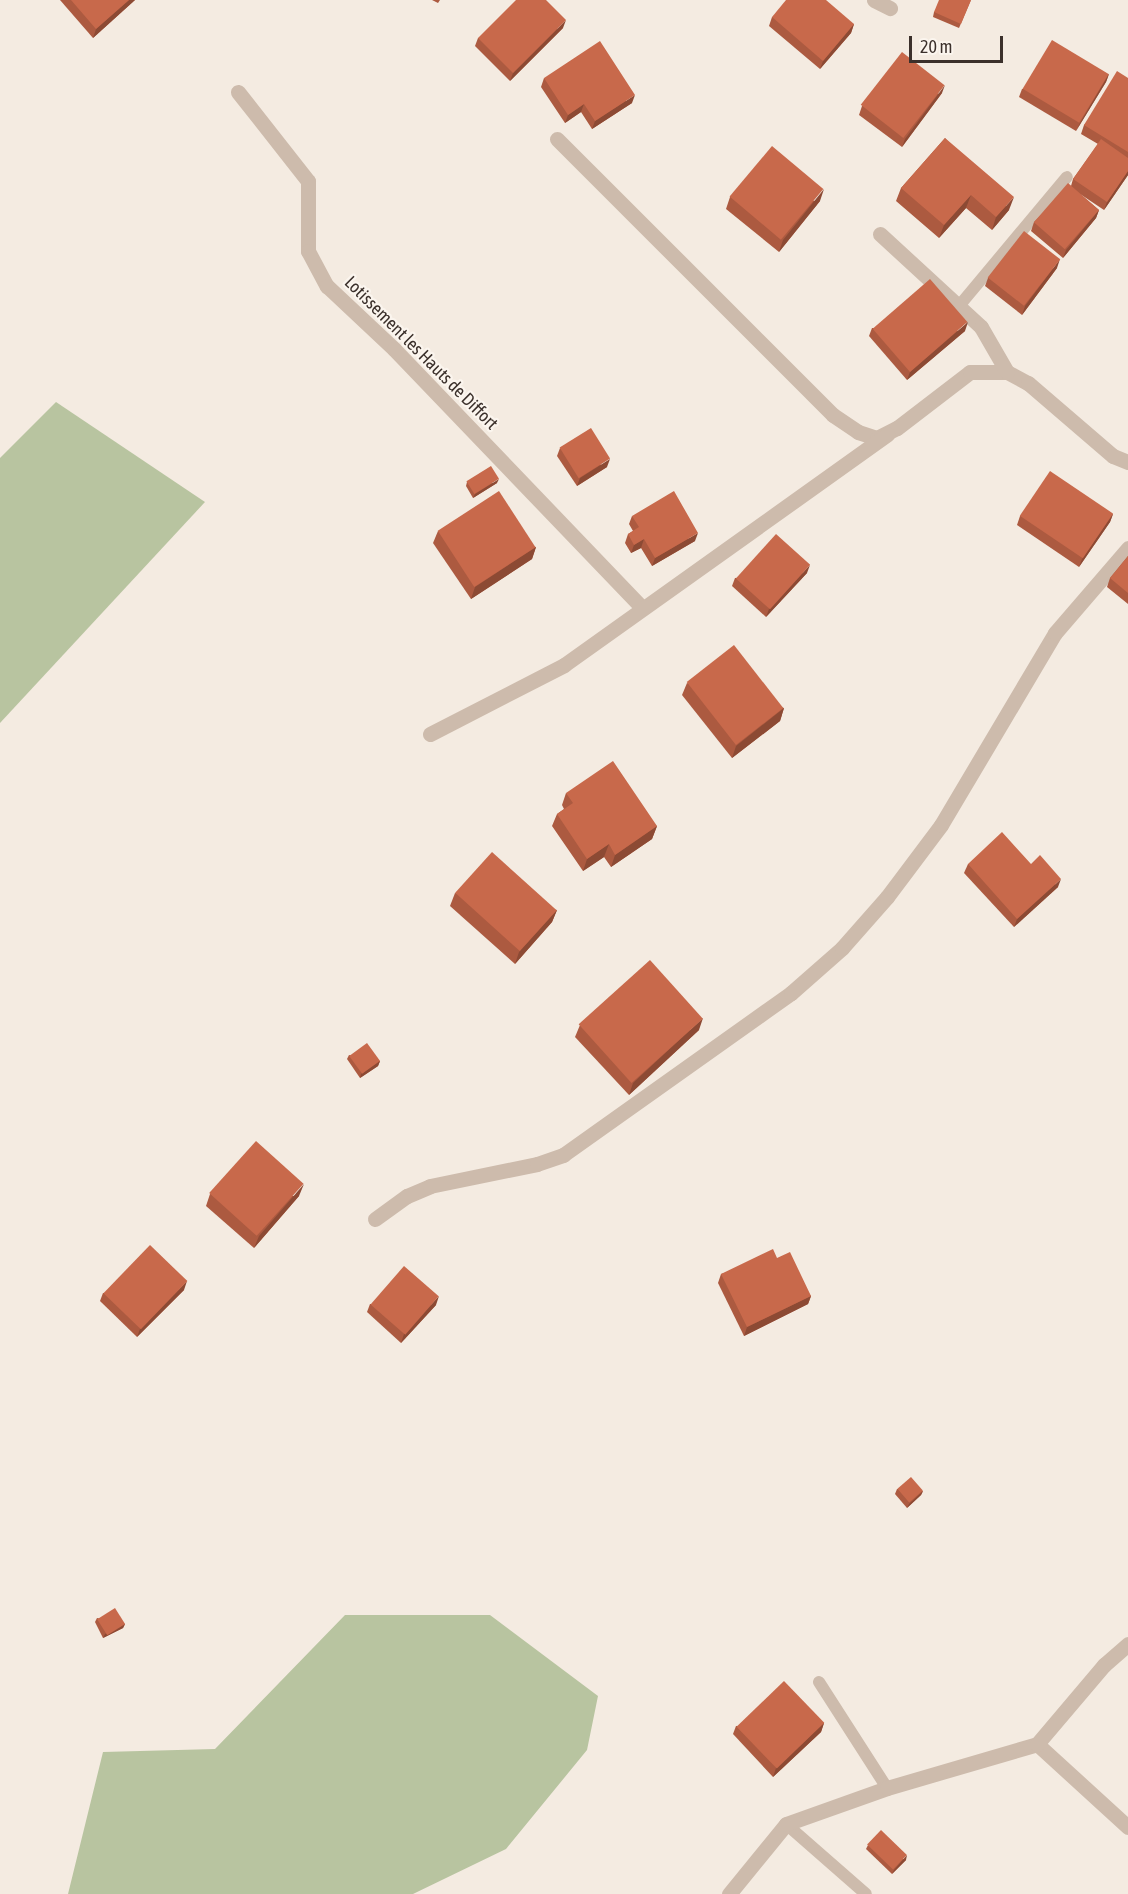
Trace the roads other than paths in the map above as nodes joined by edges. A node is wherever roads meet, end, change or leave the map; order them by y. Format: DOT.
graph roads {
  1 [pos="874,0"];
  2 [pos="890,8"];
  3 [pos="238,92"];
  4 [pos="557,139"];
  5 [pos="1067,177"];
  6 [pos="880,234"];
  7 [pos="959,306"];
  8 [pos="1007,372"];
  9 [pos="897,428"];
  10 [pos="1128,462"];
  11 [pos="1128,548"];
  12 [pos="642,608"];
  13 [pos="430,734"];
  14 [pos="375,1220"];
  15 [pos="1128,1644"];
  16 [pos="819,1682"];
  17 [pos="1037,1744"];
  18 [pos="887,1788"];
  19 [pos="786,1824"];
  20 [pos="1128,1827"];
  21 [pos="729,1894"];
  22 [pos="866,1894"];
  1 -- 2 [label="street"];
  3 -- 12 [label="street, Lotissement les Hauts de Diffort"];
  4 -- 9 [label="street"];
  5 -- 7 [label="lane"];
  6 -- 7 [label="street"];
  7 -- 8 [label="street"];
  8 -- 9 [label="street"];
  8 -- 10 [label="street"];
  9 -- 12 [label="street"];
  11 -- 14 [label="street"];
  12 -- 13 [label="street"];
  15 -- 17 [label="street"];
  16 -- 18 [label="lane"];
  17 -- 18 [label="street"];
  17 -- 20 [label="street"];
  18 -- 19 [label="street"];
  19 -- 21 [label="street"];
  19 -- 22 [label="lane"];
}
